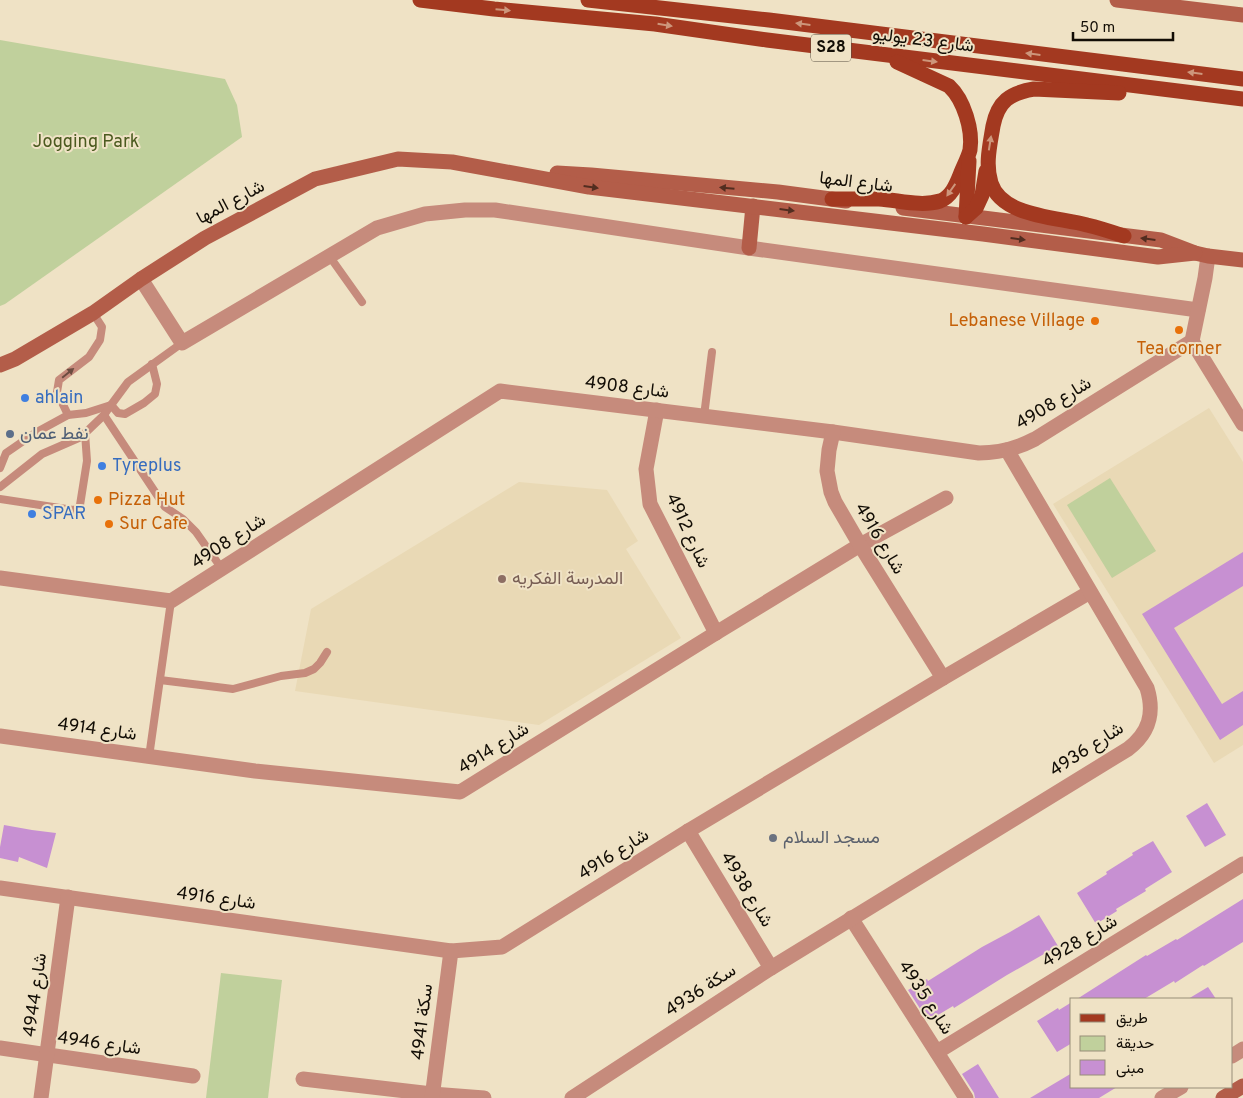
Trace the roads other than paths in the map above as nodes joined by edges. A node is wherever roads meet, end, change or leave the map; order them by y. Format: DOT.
graph roads {
  1 [pos="420,0"];
  2 [pos="588,0"];
  3 [pos="1117,0"];
  4 [pos="1243,15"];
  5 [pos="882,55"];
  6 [pos="1243,79"];
  7 [pos="1238,98"];
  8 [pos="970,150"];
  9 [pos="988,165"];
  10 [pos="508,172"];
  11 [pos="832,199"];
  12 [pos="753,206"];
  13 [pos="966,216"];
  14 [pos="894,224"];
  15 [pos="983,234"];
  16 [pos="1124,236"];
  17 [pos="749,248"];
  18 [pos="1201,254"];
  19 [pos="330,257"];
  20 [pos="1243,260"];
  21 [pos="141,279"];
  22 [pos="362,302"];
  23 [pos="1198,310"];
  24 [pos="93,313"];
  25 [pos="1192,341"];
  26 [pos="182,343"];
  27 [pos="712,352"];
  28 [pos="15,358"];
  29 [pos="152,364"];
  30 [pos="0,365"];
  31 [pos="0,371"];
  32 [pos="110,405"];
  33 [pos="657,410"];
  34 [pos="68,414"];
  35 [pos="104,415"];
  36 [pos="704,416"];
  37 [pos="1243,424"];
  38 [pos="833,432"];
  39 [pos="85,433"];
  40 [pos="1007,450"];
  41 [pos="0,468"];
  42 [pos="0,487"];
  43 [pos="946,498"];
  44 [pos="0,499"];
  45 [pos="860,545"];
  46 [pos="222,568"];
  47 [pos="0,578"];
  48 [pos="1090,592"];
  49 [pos="171,601"];
  50 [pos="716,633"];
  51 [pos="327,652"];
  52 [pos="943,678"];
  53 [pos="160,680"];
  54 [pos="0,736"];
  55 [pos="150,757"];
  56 [pos="688,830"];
  57 [pos="1243,864"];
  58 [pos="0,888"];
  59 [pos="68,897"];
  60 [pos="851,918"];
  61 [pos="451,951"];
  62 [pos="771,968"];
  63 [pos="0,1048"];
  64 [pos="937,1052"];
  65 [pos="47,1055"];
  66 [pos="193,1076"];
  67 [pos="303,1078"];
  68 [pos="1243,1086"];
  69 [pos="1178,1088"];
  70 [pos="432,1096"];
  71 [pos="41,1098"];
  72 [pos="484,1098"];
  73 [pos="572,1098"];
  74 [pos="966,1098"];
  75 [pos="1162,1098"];
  76 [pos="1223,1098"];
  1 -- 5 [label="main road, شارع 23 يوليو / S28, one-way"];
  6 -- 2 [label="main road, شارع 23 يوليو / S28, one-way"];
  3 -- 4 [label="street"];
  5 -- 7 [label="main road, شارع 23 يوليو / S28, one-way"];
  5 -- 8 [label="main road"];
  9 -- 7 [label="main road, one-way"];
  8 -- 11 [label="main road, one-way"];
  8 -- 13 [label="main road"];
  9 -- 13 [label="main road"];
  9 -- 16 [label="main road"];
  11 -- 10 [label="street, شارع المها, one-way"];
  10 -- 12 [label="street, شارع المها, one-way"];
  10 -- 21 [label="street, شارع المها"];
  11 -- 13 [label="street, شارع المها"];
  12 -- 14 [label="street, شارع المها, one-way"];
  12 -- 17 [label="street"];
  13 -- 14 [label="street"];
  13 -- 15 [label="street"];
  13 -- 16 [label="street, شارع المها"];
  14 -- 15 [label="street, شارع المها"];
  15 -- 18 [label="street, شارع المها, one-way"];
  18 -- 16 [label="street, شارع المها, one-way"];
  17 -- 19 [label="street"];
  17 -- 23 [label="street"];
  18 -- 20 [label="street, شارع المها"];
  18 -- 23 [label="street"];
  19 -- 22 [label="lane"];
  19 -- 26 [label="street"];
  21 -- 24 [label="street, شارع المها"];
  21 -- 26 [label="street"];
  23 -- 25 [label="street"];
  24 -- 28 [label="street, شارع المها"];
  34 -- 24 [label="lane, one-way"];
  25 -- 37 [label="street"];
  25 -- 40 [label="street, 4908 شارع"];
  26 -- 29 [label="lane"];
  27 -- 36 [label="lane"];
  28 -- 30 [label="street, شارع المها"];
  28 -- 31 [label="street"];
  29 -- 32 [label="lane"];
  29 -- 32 [label="lane"];
  32 -- 34 [label="lane"];
  32 -- 35 [label="lane"];
  33 -- 36 [label="street, 4908 شارع"];
  33 -- 46 [label="street, 4908 شارع"];
  33 -- 50 [label="street, 4912 شارع"];
  34 -- 41 [label="lane"];
  35 -- 39 [label="lane"];
  35 -- 46 [label="lane"];
  36 -- 38 [label="street, 4908 شارع"];
  38 -- 40 [label="street, 4908 شارع"];
  38 -- 45 [label="street, 4916 شارع"];
  39 -- 42 [label="lane"];
  39 -- 44 [label="lane"];
  40 -- 48 [label="street, 4936 شارع"];
  43 -- 45 [label="street, 4914 شارع"];
  45 -- 50 [label="street, 4914 شارع"];
  45 -- 52 [label="street, 4916 شارع"];
  46 -- 49 [label="street, 4908 شارع"];
  47 -- 49 [label="street"];
  48 -- 52 [label="street"];
  48 -- 60 [label="street, 4936 شارع"];
  49 -- 53 [label="lane"];
  50 -- 55 [label="street, 4914 شارع"];
  51 -- 53 [label="lane"];
  52 -- 56 [label="street, 4916 شارع"];
  53 -- 55 [label="lane"];
  54 -- 55 [label="street, 4914 شارع"];
  56 -- 61 [label="street, 4916 شارع"];
  56 -- 62 [label="street, شارع 4938"];
  57 -- 64 [label="street, 4928 شارع"];
  58 -- 59 [label="street, 4916 شارع"];
  59 -- 61 [label="street, 4916 شارع"];
  59 -- 65 [label="street, 4944 شارع"];
  60 -- 62 [label="street, سكة 4936"];
  60 -- 64 [label="street, 4935 شارع"];
  61 -- 70 [label="street, سكة 4941"];
  62 -- 73 [label="street, سكة 4936"];
  63 -- 65 [label="street, 4946 شارع"];
  64 -- 74 [label="street, 4935 شارع"];
  65 -- 66 [label="street, 4946 شارع"];
  65 -- 71 [label="street, 4944 شارع"];
  67 -- 70 [label="street"];
  68 -- 76 [label="street"];
  69 -- 75 [label="street"];
  70 -- 72 [label="street"];
}
